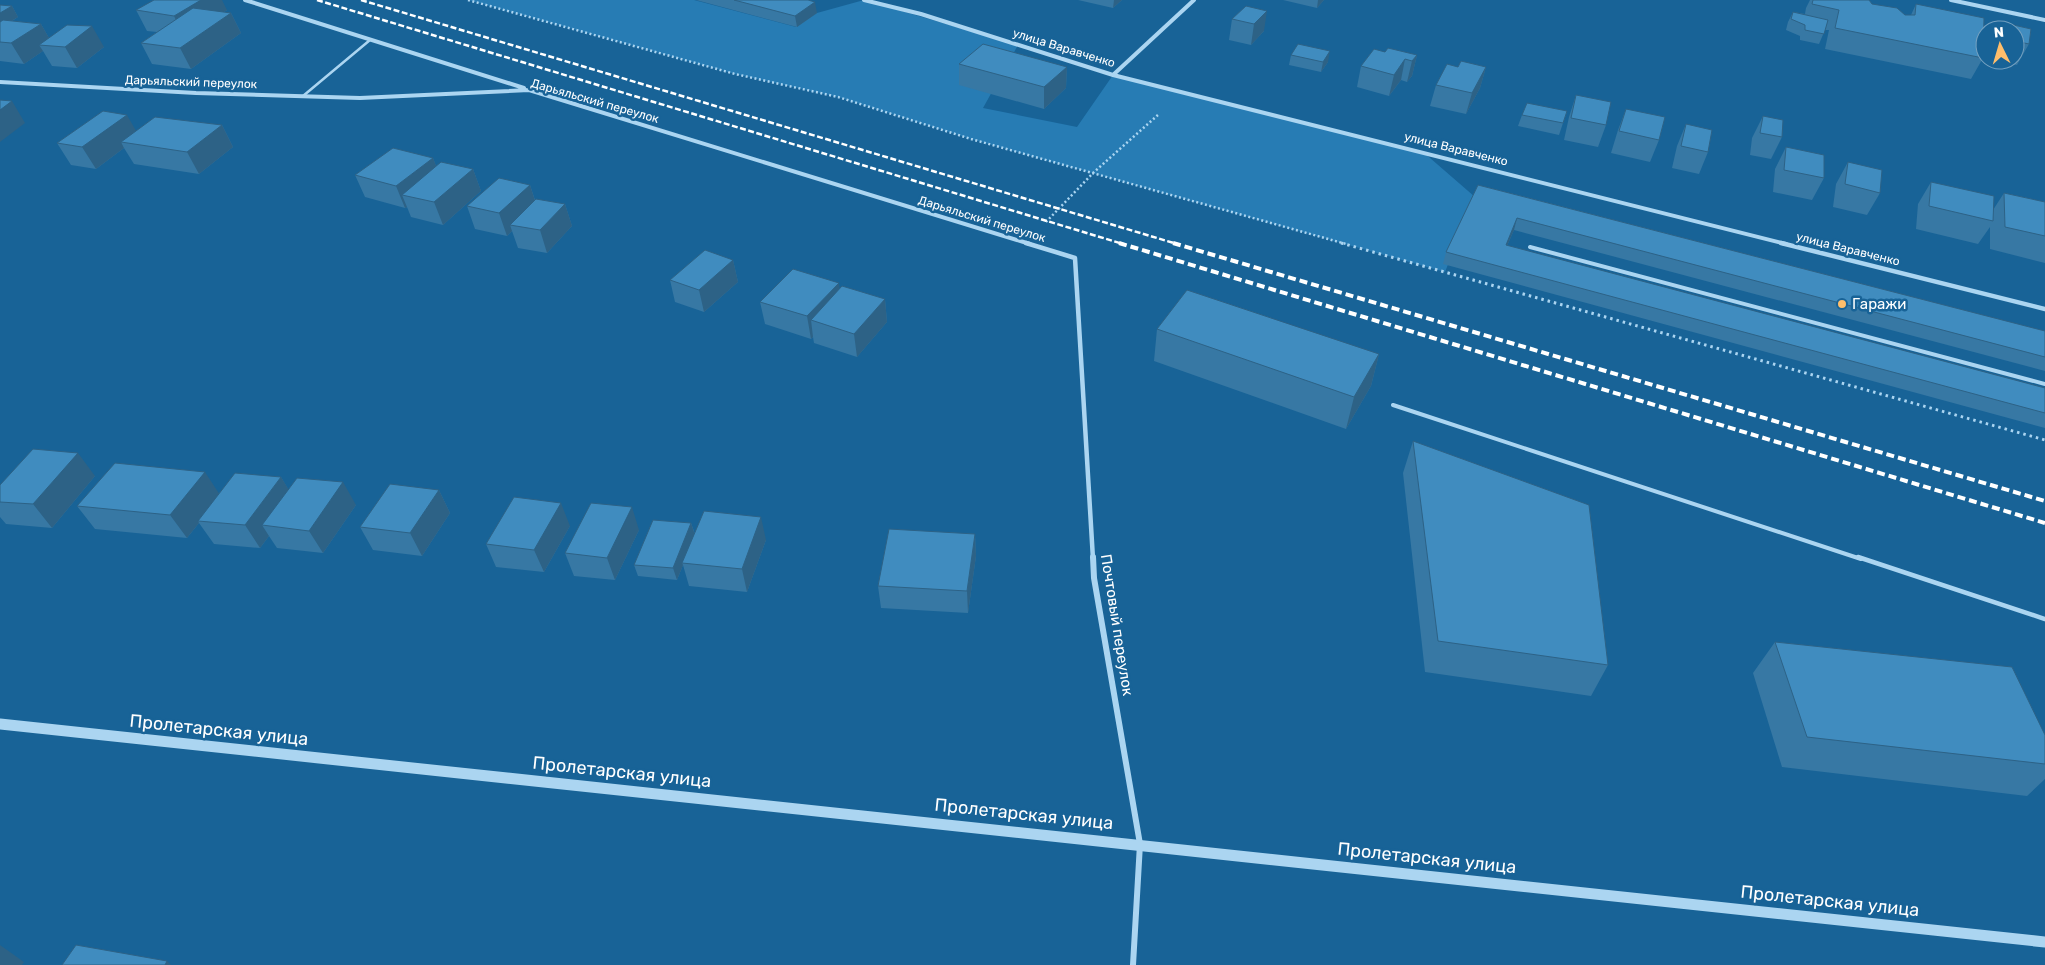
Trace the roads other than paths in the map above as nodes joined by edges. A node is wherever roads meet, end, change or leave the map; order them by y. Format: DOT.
graph roads {
  1 [pos="245,0"];
  2 [pos="864,0"];
  3 [pos="1194,0"];
  4 [pos="1951,0"];
  5 [pos="2045,20"];
  6 [pos="370,40"];
  7 [pos="1113,75"];
  8 [pos="0,82"];
  9 [pos="529,90"];
  10 [pos="303,96"];
  11 [pos="1530,247"];
  12 [pos="1075,258"];
  13 [pos="2045,309"];
  14 [pos="2045,384"];
  15 [pos="1393,405"];
  16 [pos="2045,619"];
  17 [pos="0,724"];
  18 [pos="1140,844"];
  19 [pos="2045,942"];
  20 [pos="1133,965"];
  1 -- 6 [label="street"];
  2 -- 7 [label="street, улица Варавченко"];
  3 -- 7 [label="street"];
  4 -- 5 [label="street"];
  6 -- 9 [label="street"];
  6 -- 10 [label="lane"];
  7 -- 13 [label="street, улица Варавченко"];
  8 -- 10 [label="street, Дарьяльский переулок"];
  9 -- 10 [label="street, Дарьяльский переулок"];
  9 -- 12 [label="street, Дарьяльский переулок"];
  11 -- 14 [label="lane"];
  12 -- 18 [label="street, Почтовый переулок"];
  15 -- 16 [label="lane"];
  17 -- 18 [label="street, Пролетарская улица"];
  18 -- 19 [label="street, Пролетарская улица"];
  18 -- 20 [label="street, Почтовый переулок"];
}
